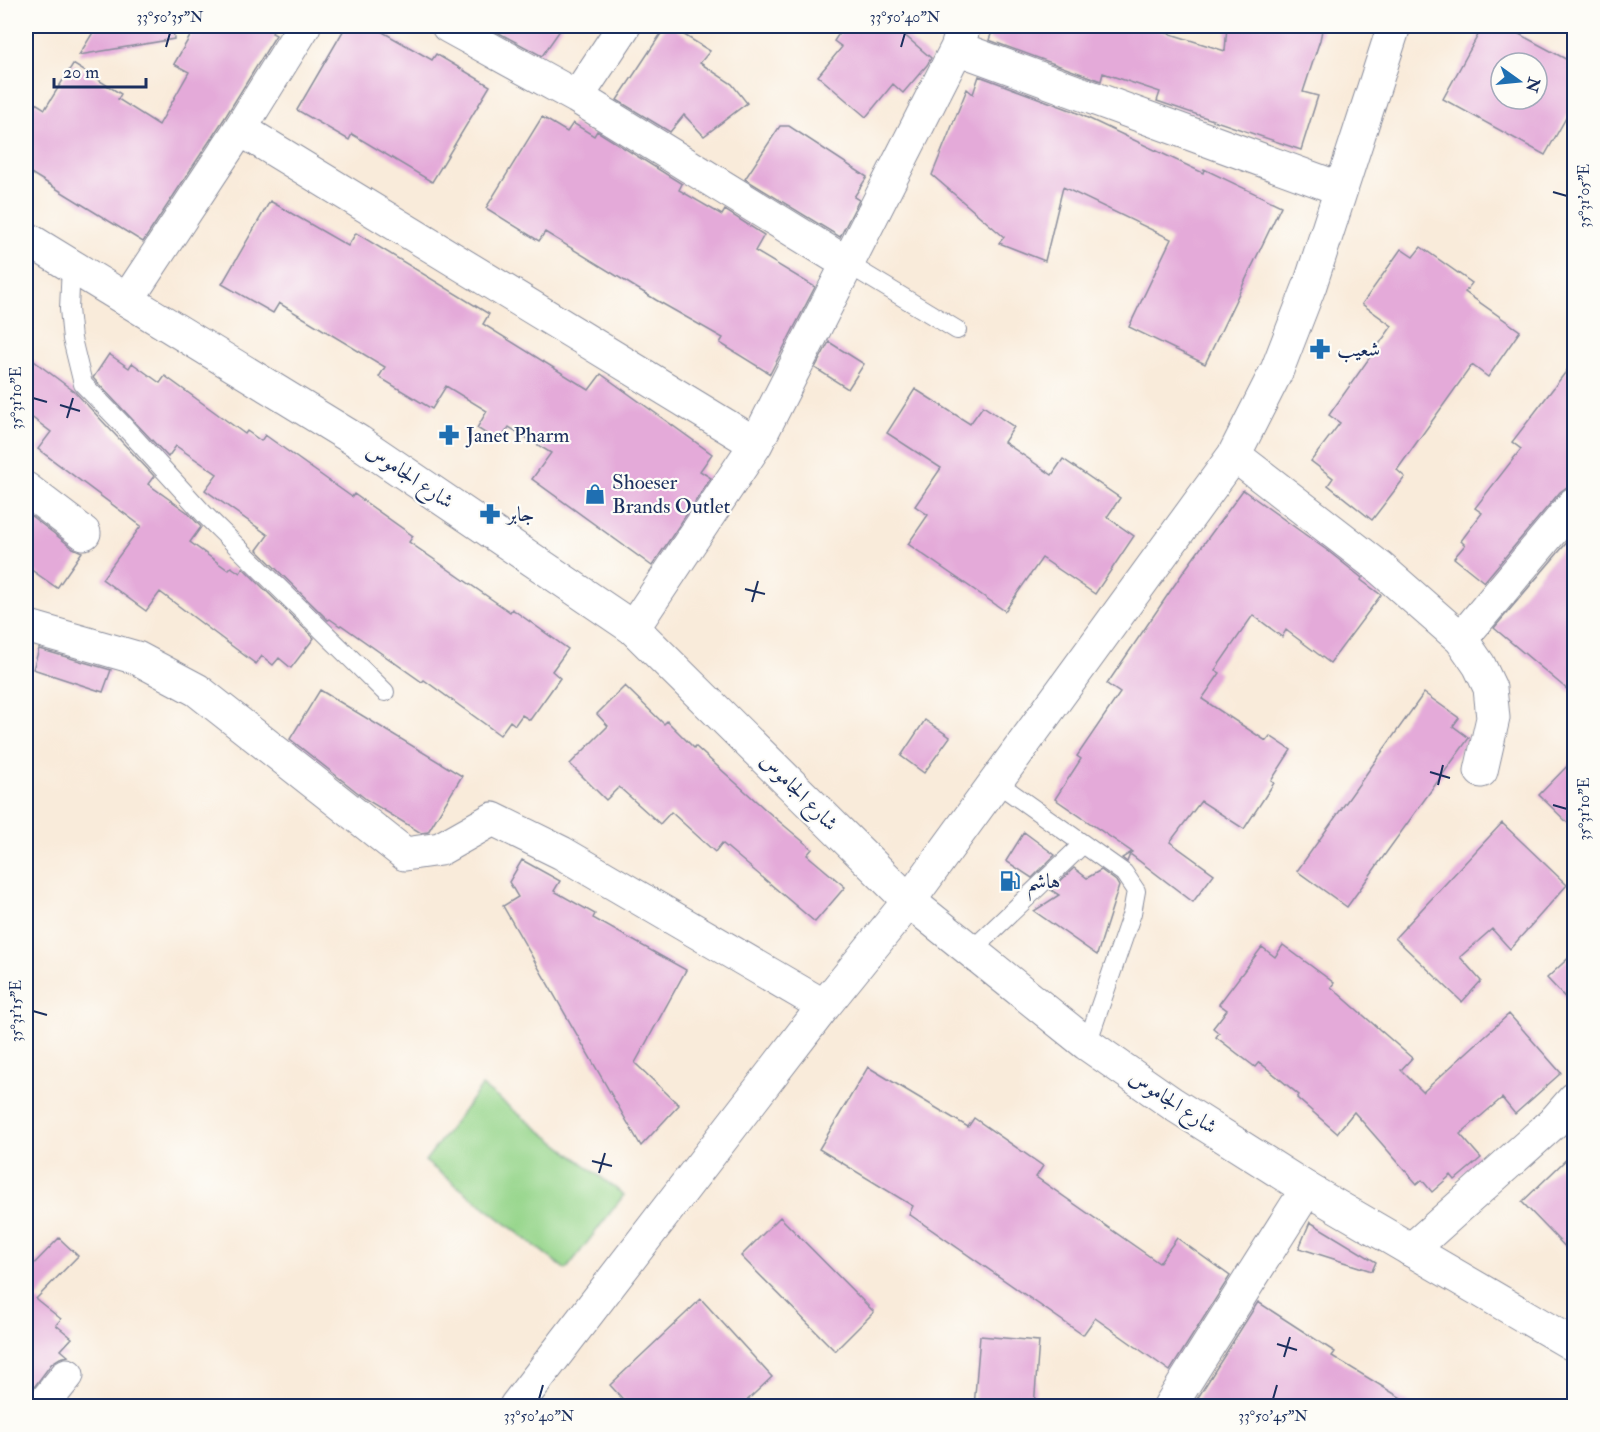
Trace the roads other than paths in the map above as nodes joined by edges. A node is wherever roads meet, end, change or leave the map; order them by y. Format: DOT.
graph roads {
  1 [pos="304,26"];
  2 [pos="448,26"];
  3 [pos="624,26"];
  4 [pos="1394,26"];
  5 [pos="961,37"];
  6 [pos="578,97"];
  7 [pos="240,129"];
  8 [pos="1341,189"];
  9 [pos="26,238"];
  10 [pos="848,264"];
  11 [pos="71,266"];
  12 [pos="127,300"];
  13 [pos="957,330"];
  14 [pos="756,444"];
  15 [pos="1234,455"];
  16 [pos="26,489"];
  17 [pos="1575,504"];
  18 [pos="84,533"];
  19 [pos="26,626"];
  20 [pos="633,628"];
  21 [pos="1461,639"];
  22 [pos="385,692"];
  23 [pos="1481,771"];
  24 [pos="996,782"];
  25 [pos="1083,844"];
  26 [pos="909,901"];
  27 [pos="972,951"];
  28 [pos="824,1005"];
  29 [pos="1087,1044"];
  30 [pos="1575,1099"];
  31 [pos="1307,1189"];
  32 [pos="1411,1250"];
  33 [pos="1575,1345"];
  34 [pos="67,1375"];
  35 [pos="42,1407"];
  36 [pos="516,1407"];
  37 [pos="1170,1407"];
  1 -- 7 [label="street"];
  2 -- 6 [label="street"];
  3 -- 6 [label="street"];
  4 -- 8 [label="street"];
  5 -- 8 [label="street"];
  5 -- 10 [label="street"];
  6 -- 10 [label="street"];
  7 -- 12 [label="street"];
  7 -- 14 [label="street"];
  8 -- 15 [label="street"];
  9 -- 11 [label="street, شارع الجاموس"];
  10 -- 13 [label="lane"];
  10 -- 14 [label="street"];
  11 -- 12 [label="street, شارع الجاموس"];
  11 -- 22 [label="lane"];
  12 -- 20 [label="street, شارع الجاموس"];
  14 -- 20 [label="street"];
  15 -- 21 [label="street"];
  15 -- 24 [label="street"];
  16 -- 18 [label="street"];
  17 -- 21 [label="street"];
  19 -- 28 [label="street"];
  20 -- 26 [label="street, شارع الجاموس"];
  21 -- 23 [label="street"];
  24 -- 25 [label="lane"];
  24 -- 26 [label="street"];
  25 -- 27 [label="lane"];
  25 -- 29 [label="lane"];
  26 -- 27 [label="street, شارع الجاموس"];
  26 -- 28 [label="street"];
  27 -- 29 [label="street, شارع الجاموس"];
  28 -- 36 [label="street"];
  29 -- 31 [label="street, شارع الجاموس"];
  30 -- 32 [label="street"];
  31 -- 32 [label="street, شارع الجاموس"];
  31 -- 37 [label="street"];
  32 -- 33 [label="street, شارع الجاموس"];
  34 -- 35 [label="street"];
}
